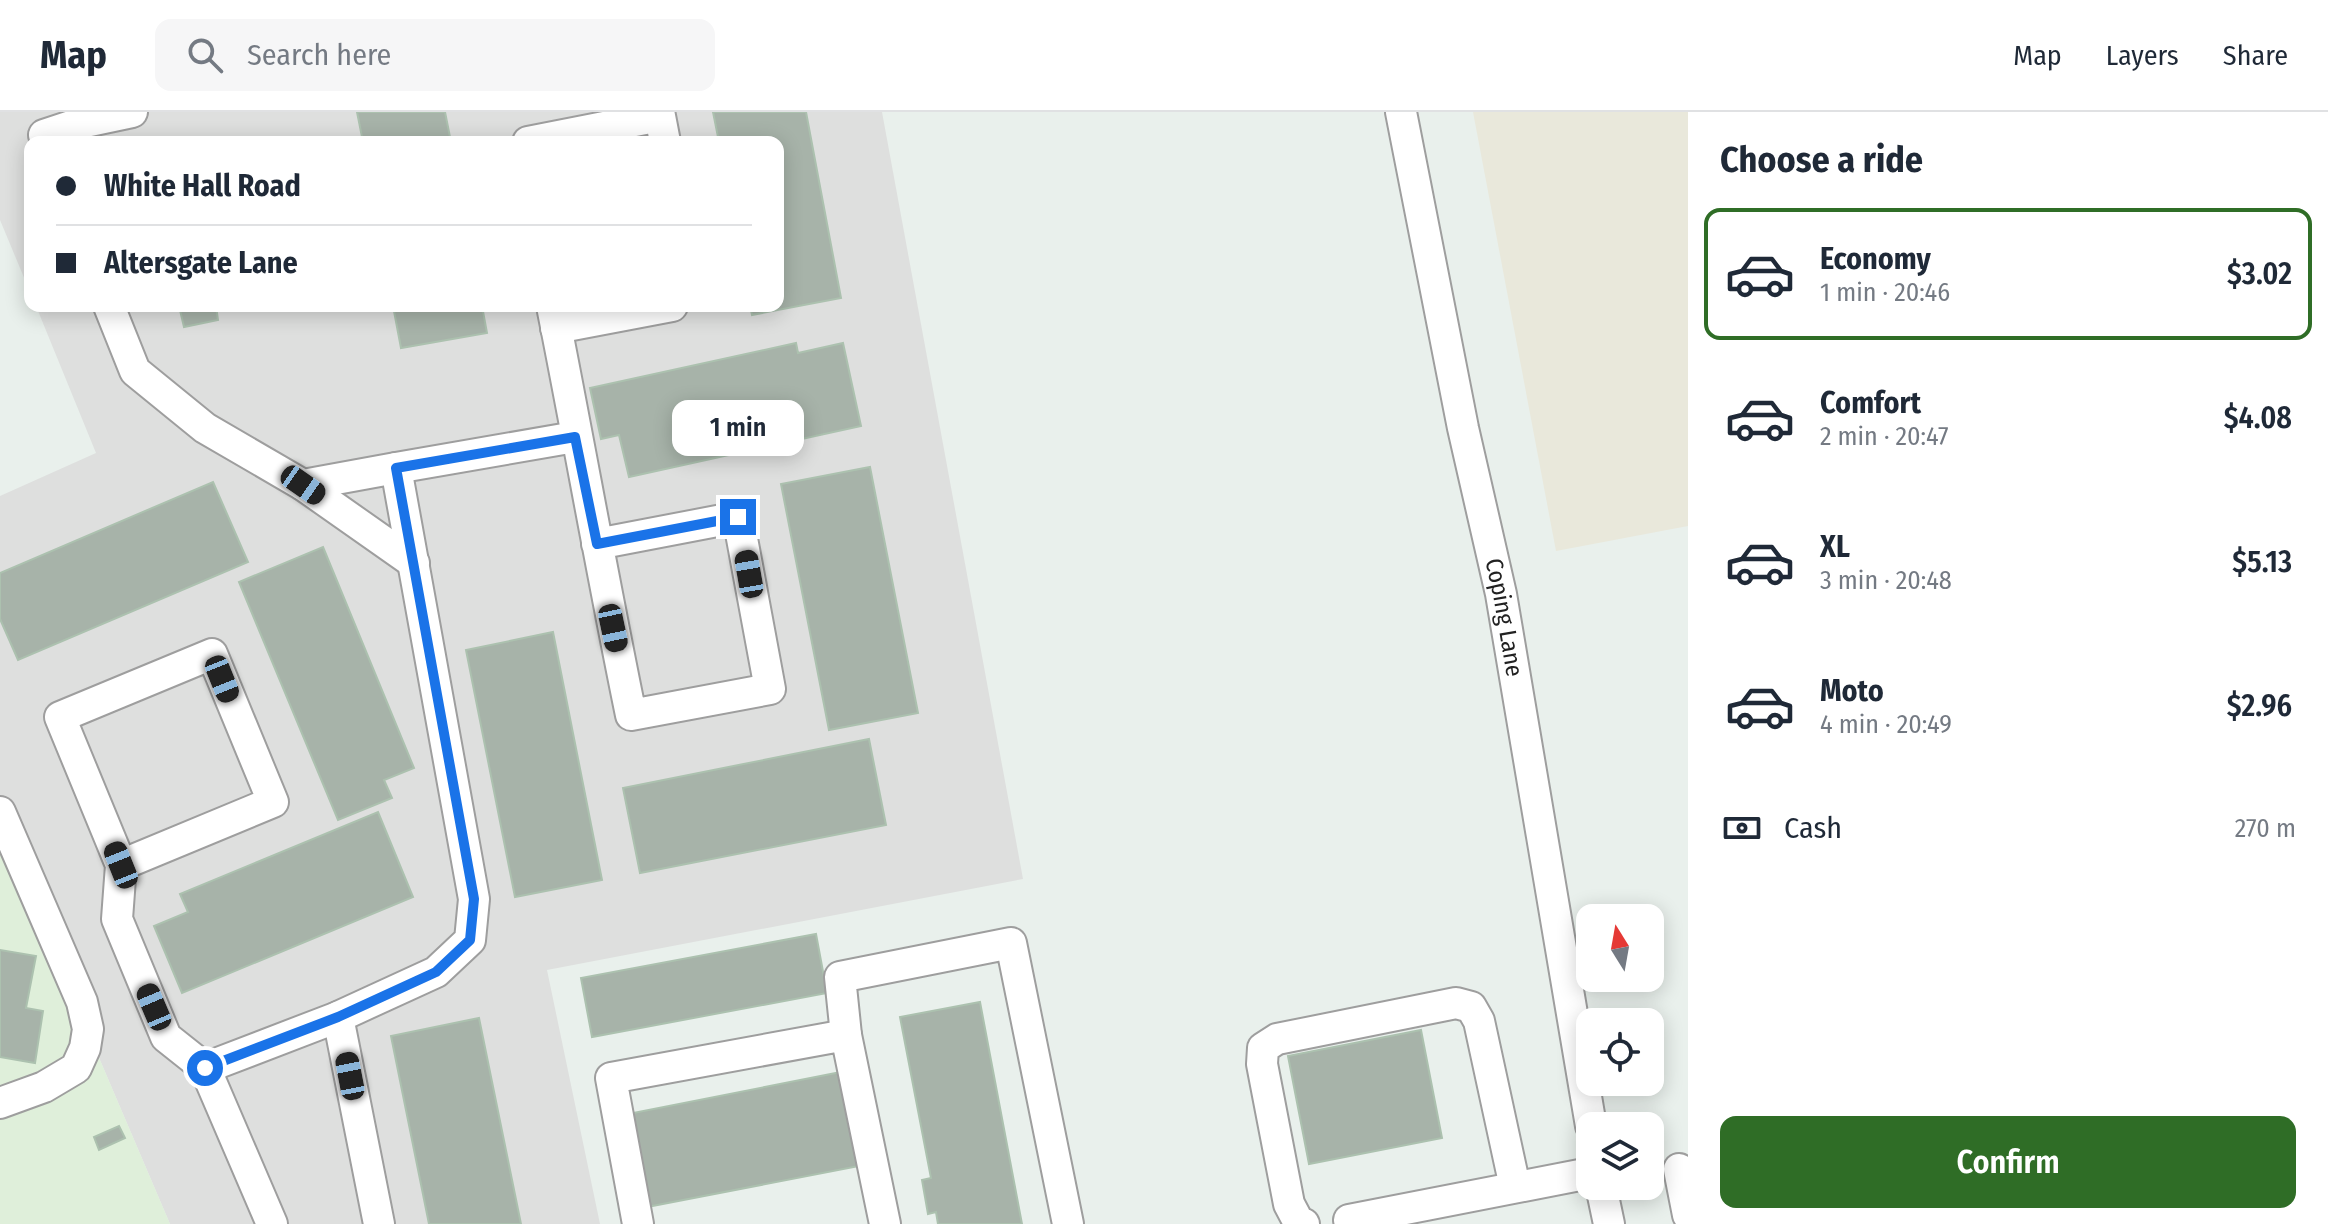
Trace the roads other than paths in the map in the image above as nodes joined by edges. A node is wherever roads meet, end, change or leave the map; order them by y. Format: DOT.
graph roads {
  1 [pos="132,112"];
  2 [pos="1401,112"];
  3 [pos="41,130"];
  4 [pos="558,136"];
  5 [pos="664,136"];
  6 [pos="111,312"];
  7 [pos="608,312"];
  8 [pos="554,317"];
  9 [pos="575,437"];
  10 [pos="396,468"];
  11 [pos="303,485"];
  12 [pos="597,544"];
  13 [pos="414,563"];
  14 [pos="0,812"];
  15 [pos="121,865"];
  16 [pos="338,1017"];
  17 [pos="846,1035"];
  18 [pos="205,1068"];
  19 [pos="0,1103"];
  20 [pos="1589,1112"];
  21 [pos="1679,1169"];
  22 [pos="1576,1176"];
  23 [pos="1515,1187"];
  24 [pos="1604,1200"];
  25 [pos="1688,1215"];
  26 [pos="1342,1223"];
  27 [pos="272,1224"];
  28 [pos="379,1224"];
  29 [pos="638,1224"];
  30 [pos="885,1224"];
  31 [pos="1068,1224"];
  32 [pos="1304,1224"];
  33 [pos="1609,1224"];
  1 -- 3 [label="street"];
  2 -- 20 [label="street, Coping Lane"];
  4 -- 5 [label="street"];
  6 -- 11 [label="street"];
  7 -- 8 [label="street"];
  8 -- 9 [label="street"];
  9 -- 10 [label="street"];
  9 -- 12 [label="street"];
  10 -- 11 [label="street"];
  10 -- 13 [label="street"];
  11 -- 13 [label="street"];
  12 -- 12 [label="street"];
  13 -- 16 [label="street"];
  14 -- 19 [label="street"];
  15 -- 15 [label="street"];
  15 -- 18 [label="street"];
  16 -- 18 [label="street"];
  16 -- 28 [label="street"];
  17 -- 29 [label="street"];
  17 -- 30 [label="street"];
  17 -- 31 [label="street"];
  18 -- 27 [label="street"];
  21 -- 25 [label="street"];
  22 -- 23 [label="street"];
  23 -- 26 [label="street"];
  23 -- 32 [label="street"];
  24 -- 33 [label="street"];
}
